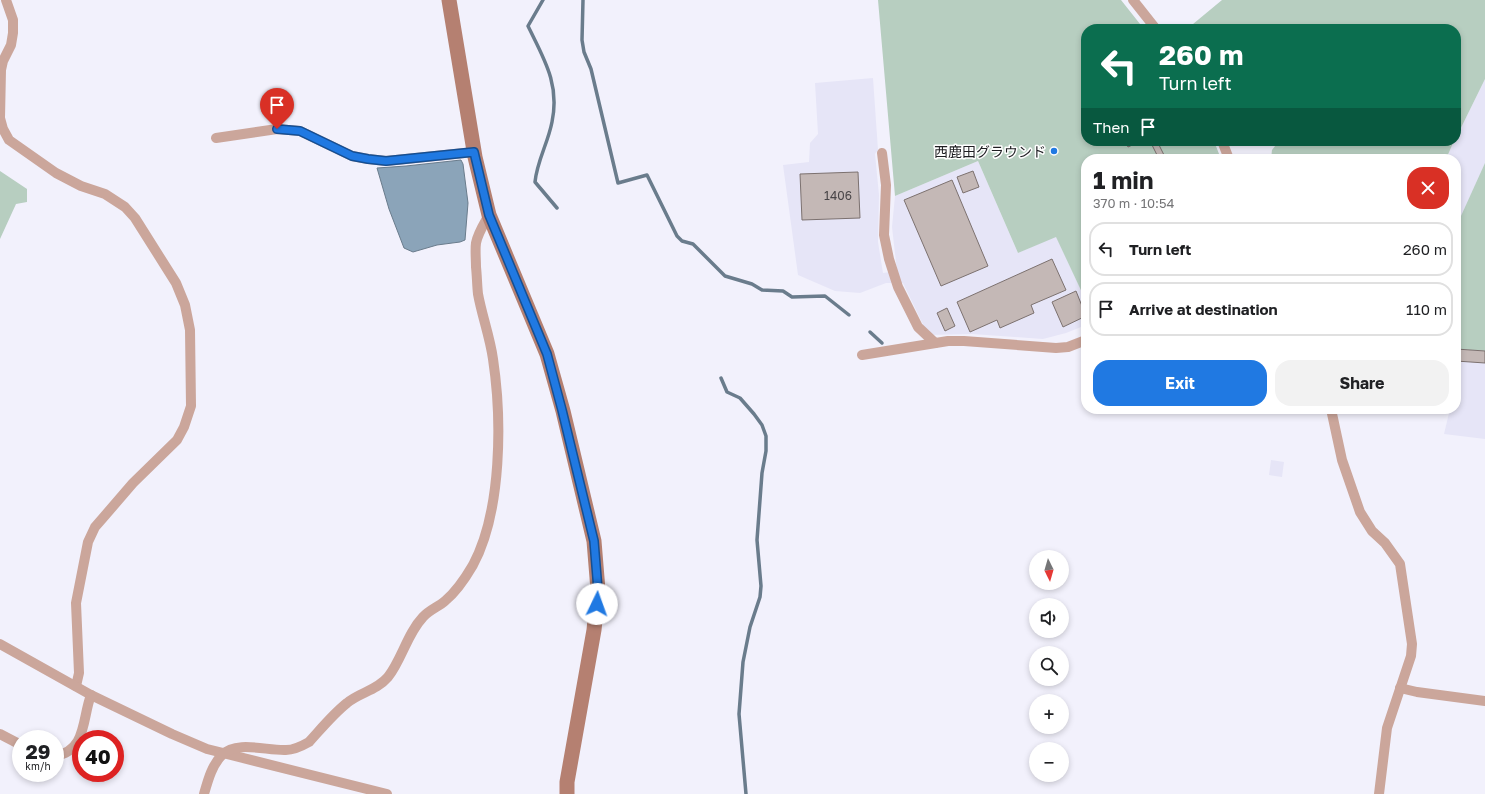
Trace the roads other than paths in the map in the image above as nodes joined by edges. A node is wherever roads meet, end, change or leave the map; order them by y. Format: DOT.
graph roads {
  1 [pos="6,0"];
  2 [pos="449,0"];
  3 [pos="1133,0"];
  4 [pos="1152,24"];
  5 [pos="216,138"];
  6 [pos="474,152"];
  7 [pos="882,153"];
  8 [pos="489,215"];
  9 [pos="1081,342"];
  10 [pos="935,343"];
  11 [pos="862,355"];
  12 [pos="1332,414"];
  13 [pos="0,644"];
  14 [pos="76,686"];
  15 [pos="1400,688"];
  16 [pos="91,695"];
  17 [pos="1485,701"];
  18 [pos="0,734"];
  19 [pos="12,740"];
  20 [pos="64,753"];
  21 [pos="223,753"];
  22 [pos="204,794"];
  23 [pos="387,794"];
  24 [pos="567,794"];
  25 [pos="1379,794"];
  1 -- 14 [label="street"];
  2 -- 6 [label="street"];
  3 -- 4 [label="street"];
  5 -- 6 [label="street"];
  6 -- 8 [label="street"];
  7 -- 10 [label="street"];
  8 -- 21 [label="street"];
  8 -- 24 [label="street"];
  9 -- 10 [label="street"];
  10 -- 11 [label="street"];
  12 -- 15 [label="street"];
  13 -- 14 [label="street"];
  14 -- 16 [label="street"];
  15 -- 17 [label="street"];
  15 -- 25 [label="street"];
  16 -- 20 [label="street"];
  16 -- 21 [label="street"];
  18 -- 19 [label="street"];
  21 -- 22 [label="street"];
  21 -- 23 [label="street"];
}
